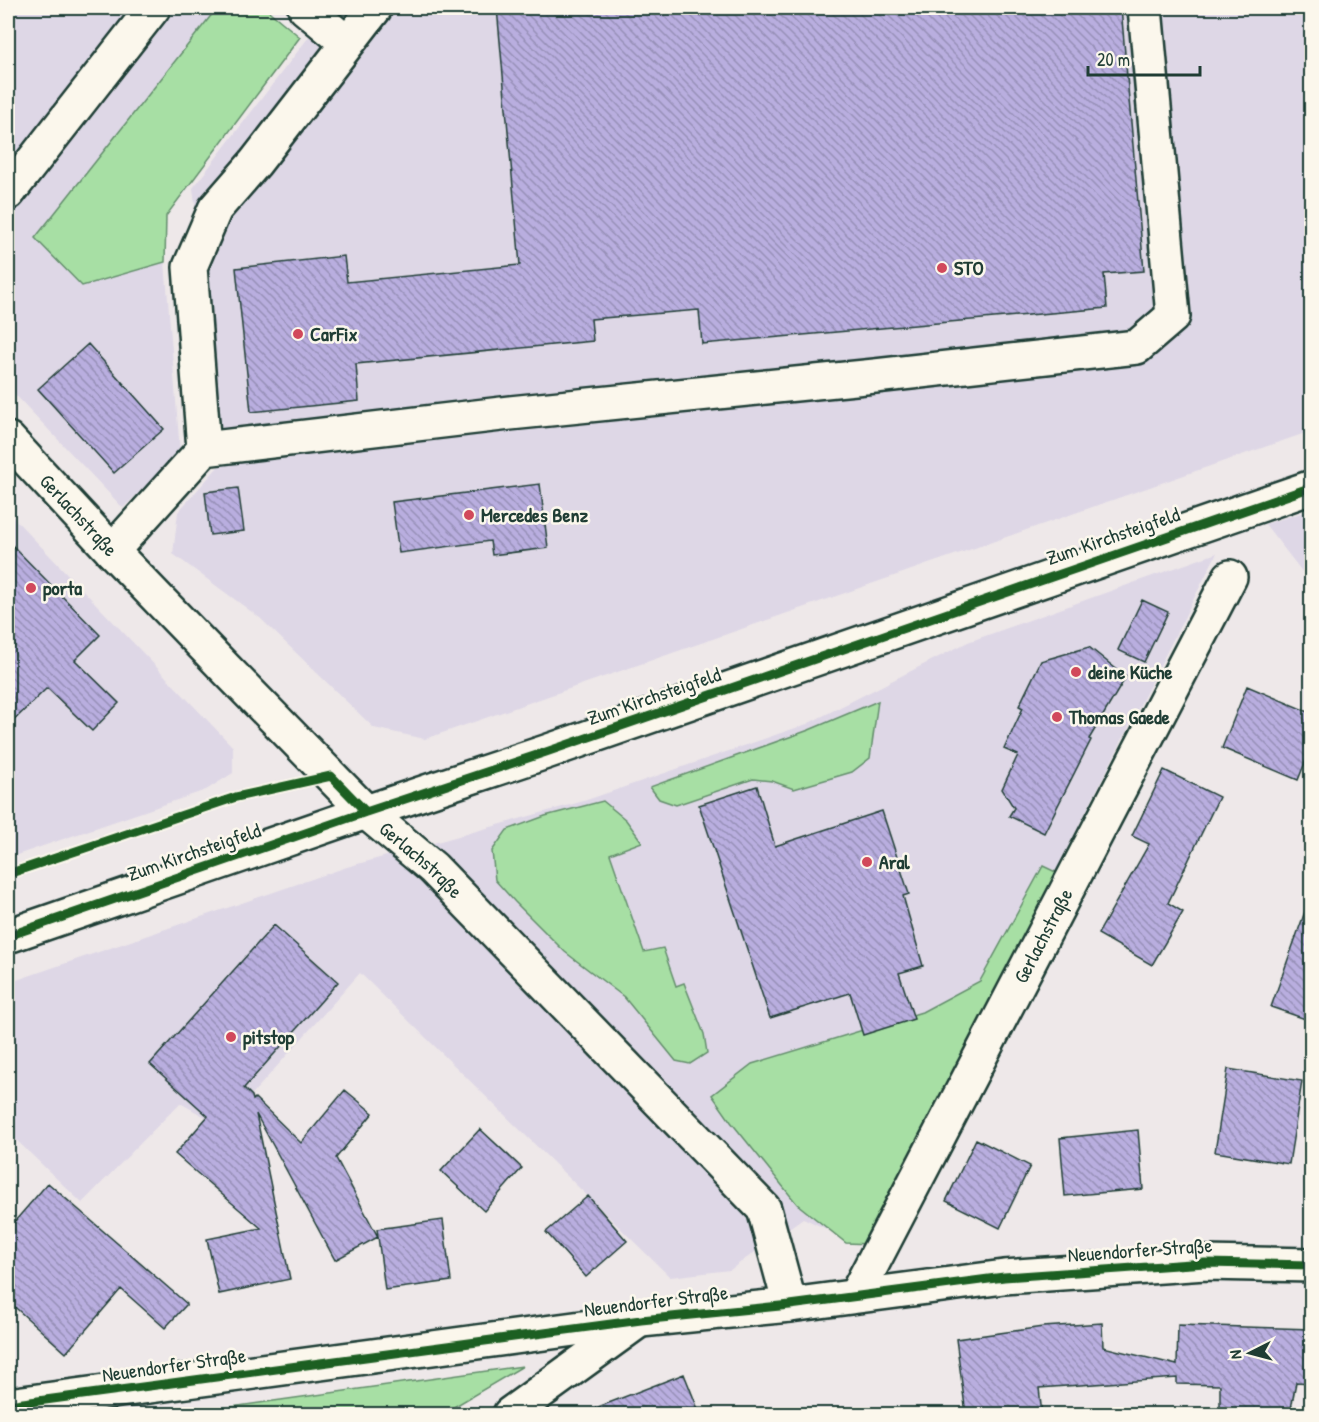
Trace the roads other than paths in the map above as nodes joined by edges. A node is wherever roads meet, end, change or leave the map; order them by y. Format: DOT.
graph roads {
  1 [pos="153,8"];
  2 [pos="305,8"];
  3 [pos="375,8"];
  4 [pos="1144,8"];
  5 [pos="347,43"];
  6 [pos="8,193"];
  7 [pos="8,439"];
  8 [pos="204,449"];
  9 [pos="1311,487"];
  10 [pos="112,551"];
  11 [pos="1230,577"];
  12 [pos="366,812"];
  13 [pos="8,936"];
  14 [pos="1311,1265"];
  15 [pos="856,1295"];
  16 [pos="790,1305"];
  17 [pos="641,1320"];
  18 [pos="8,1406"];
  19 [pos="510,1414"];
  1 -- 6 [label="street"];
  2 -- 5 [label="street"];
  3 -- 5 [label="street"];
  4 -- 8 [label="street"];
  5 -- 8 [label="street"];
  7 -- 10 [label="street, Gerlachstraße"];
  8 -- 10 [label="street"];
  9 -- 12 [label="street, Zum Kirchsteigfeld"];
  10 -- 12 [label="street, Gerlachstraße"];
  11 -- 15 [label="street, Gerlachstraße"];
  12 -- 13 [label="street, Zum Kirchsteigfeld"];
  12 -- 16 [label="street, Gerlachstraße"];
  14 -- 15 [label="street, Neuendorfer Straße"];
  15 -- 16 [label="street, Neuendorfer Straße"];
  16 -- 17 [label="street, Neuendorfer Straße"];
  17 -- 18 [label="street, Neuendorfer Straße"];
  17 -- 19 [label="street"];
}
